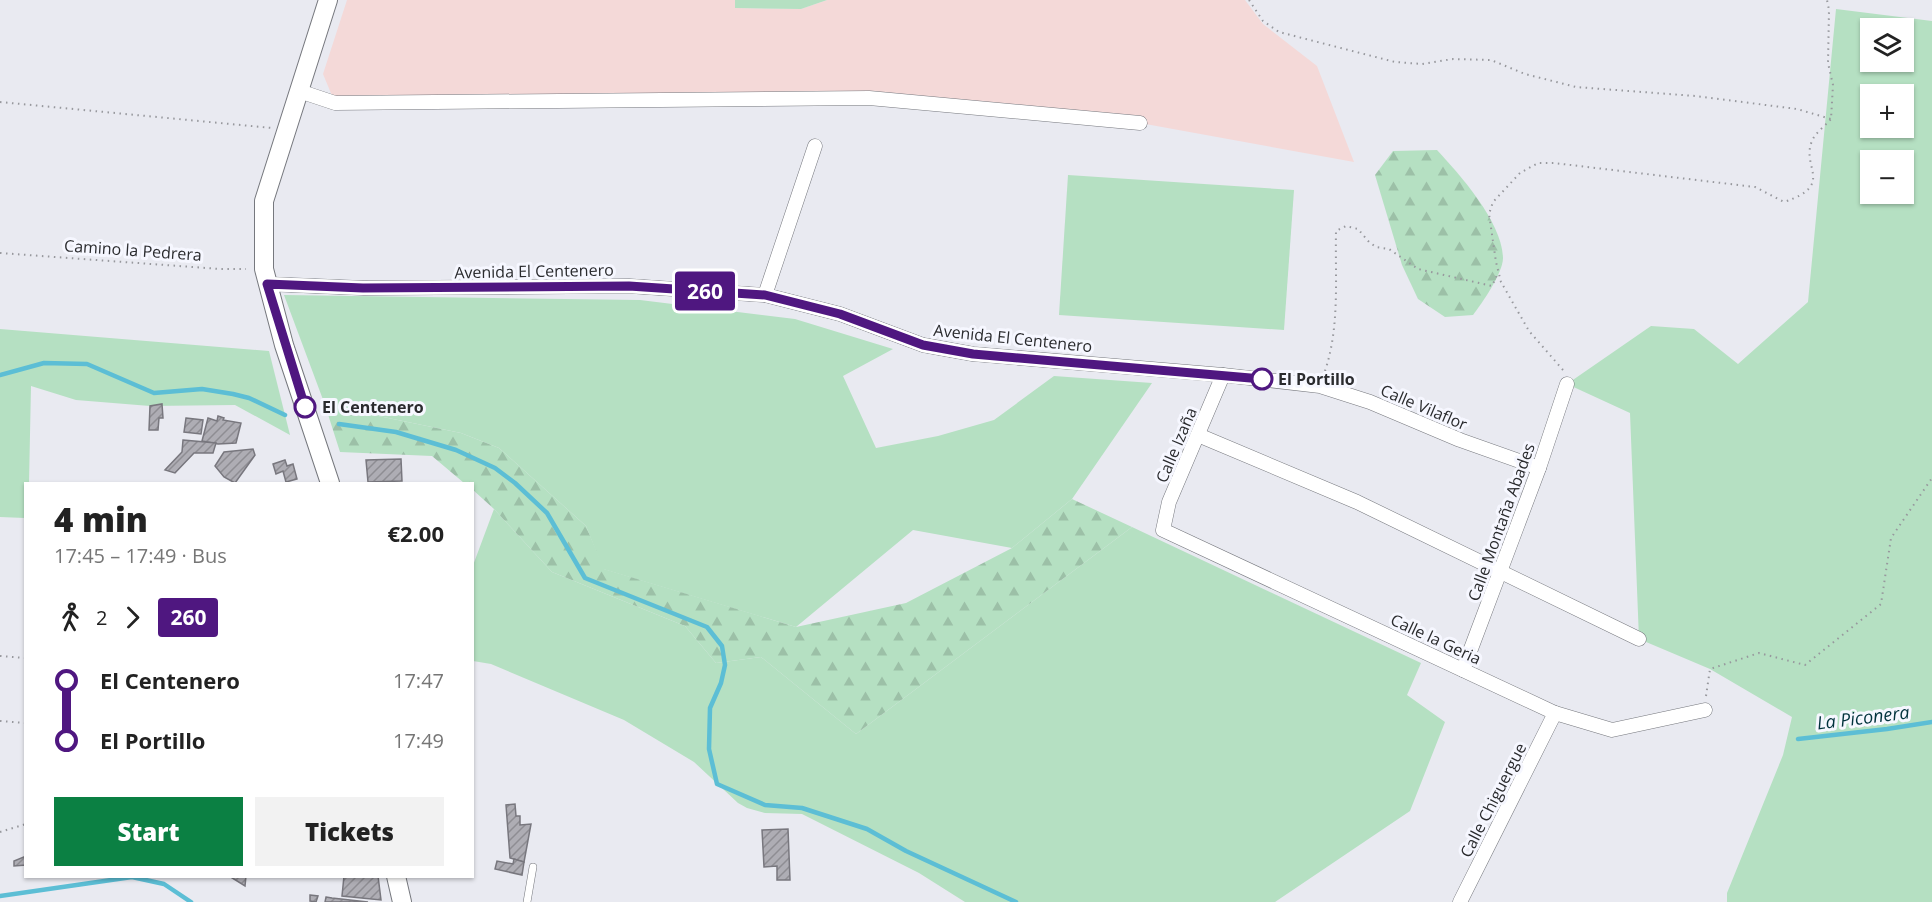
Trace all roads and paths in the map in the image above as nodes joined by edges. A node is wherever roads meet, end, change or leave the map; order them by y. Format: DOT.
graph roads {
  1 [pos="328,0"];
  2 [pos="1249,0"];
  3 [pos="1827,0"];
  4 [pos="298,91"];
  5 [pos="0,102"];
  6 [pos="1831,120"];
  7 [pos="1140,123"];
  8 [pos="286,131"];
  9 [pos="815,146"];
  10 [pos="0,253"];
  11 [pos="1498,273"];
  12 [pos="266,277"];
  13 [pos="765,295"];
  14 [pos="1223,375"];
  15 [pos="1567,384"];
  16 [pos="1320,386"];
  17 [pos="1198,435"];
  18 [pos="1539,468"];
  19 [pos="1932,478"];
  20 [pos="330,482"];
  21 [pos="1163,530"];
  22 [pos="1499,572"];
  23 [pos="1639,639"];
  24 [pos="0,656"];
  25 [pos="24,658"];
  26 [pos="1463,670"];
  27 [pos="1705,710"];
  28 [pos="1555,713"];
  29 [pos="0,721"];
  30 [pos="24,723"];
  31 [pos="24,826"];
  32 [pos="0,832"];
  33 [pos="533,867"];
  34 [pos="396,878"];
  35 [pos="402,902"];
  36 [pos="527,902"];
  37 [pos="1460,902"];
  1 -- 4 [label="main road"];
  2 -- 6 [label="path"];
  3 -- 6 [label="path"];
  4 -- 7 [label="street"];
  4 -- 8 [label="main road"];
  5 -- 8 [label="path"];
  6 -- 11 [label="path"];
  8 -- 12 [label="main road"];
  9 -- 13 [label="street"];
  10 -- 12 [label="path, Camino la Pedrera"];
  11 -- 15 [label="path"];
  11 -- 16 [label="path"];
  12 -- 13 [label="street, Avenida El Centenero"];
  12 -- 20 [label="main road"];
  13 -- 14 [label="street, Avenida El Centenero"];
  14 -- 16 [label="street, Calle Vilaflor"];
  14 -- 17 [label="street, Calle Izaña"];
  15 -- 18 [label="street, Calle Montaña Abades"];
  16 -- 18 [label="street, Calle Vilaflor"];
  17 -- 21 [label="street, Calle Izaña"];
  17 -- 22 [label="street"];
  18 -- 22 [label="street, Calle Montaña Abades"];
  19 -- 27 [label="path"];
  21 -- 26 [label="street, Calle la Geria"];
  22 -- 23 [label="street"];
  22 -- 26 [label="street, Calle Montaña Abades"];
  24 -- 25 [label="path"];
  26 -- 28 [label="street, Calle la Geria"];
  27 -- 28 [label="street, Calle la Geria"];
  28 -- 37 [label="street, Calle Chiguergue"];
  29 -- 30 [label="path"];
  31 -- 32 [label="path"];
  33 -- 36 [label="lane"];
  34 -- 35 [label="main road"];
}
